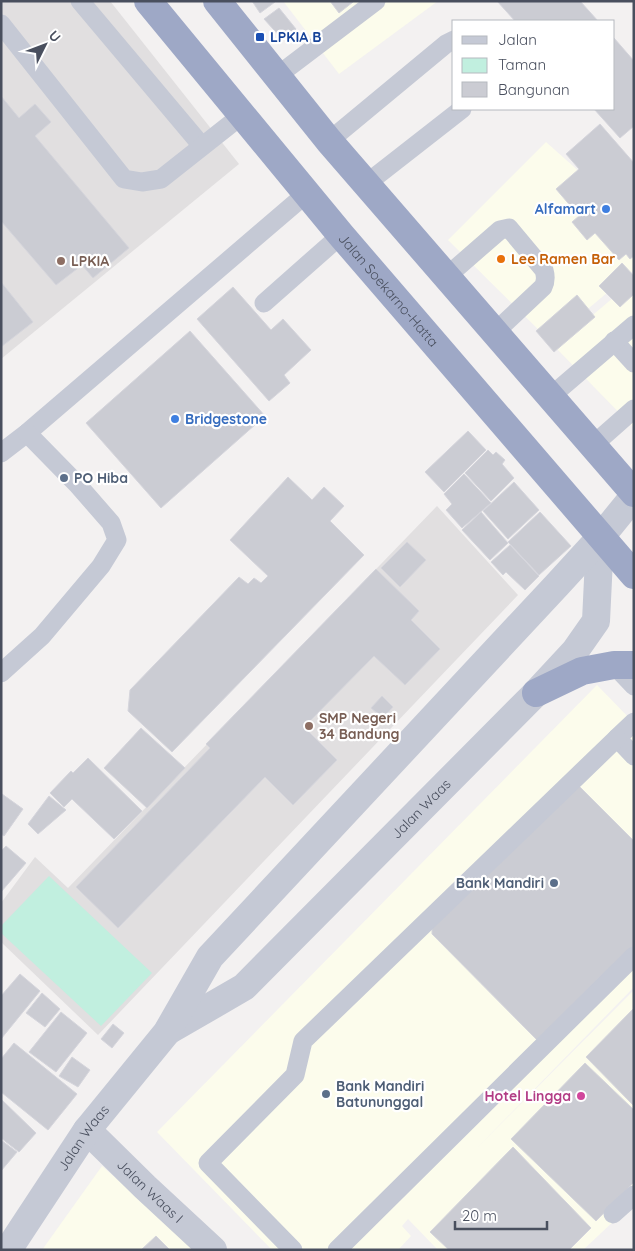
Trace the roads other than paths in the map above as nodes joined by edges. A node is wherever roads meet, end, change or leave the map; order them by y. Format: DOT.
graph roads {
  1 [pos="80,1"];
  2 [pos="148,1"];
  3 [pos="217,1"];
  4 [pos="376,1"];
  5 [pos="1,24"];
  6 [pos="452,41"];
  7 [pos="277,76"];
  8 [pos="461,110"];
  9 [pos="242,115"];
  10 [pos="329,140"];
  11 [pos="202,146"];
  12 [pos="366,184"];
  13 [pos="306,194"];
  14 [pos="341,235"];
  15 [pos="446,276"];
  16 [pos="264,304"];
  17 [pos="634,325"];
  18 [pos="494,332"];
  19 [pos="614,341"];
  20 [pos="634,363"];
  21 [pos="550,397"];
  22 [pos="634,409"];
  23 [pos="27,433"];
  24 [pos="592,446"];
  25 [pos="1,453"];
  26 [pos="634,495"];
  27 [pos="600,538"];
  28 [pos="634,575"];
  29 [pos="624,665"];
  30 [pos="1,673"];
  31 [pos="634,686"];
  32 [pos="536,693"];
  33 [pos="634,722"];
  34 [pos="617,738"];
  35 [pos="634,756"];
  36 [pos="634,956"];
  37 [pos="167,1032"];
  38 [pos="87,1130"];
  39 [pos="634,1195"];
  40 [pos="613,1214"];
  41 [pos="8,1250"];
  42 [pos="213,1250"];
  43 [pos="293,1250"];
  44 [pos="337,1250"];
  1 -- 11 [label="lane"];
  2 -- 9 [label="highway, Jalan Soekarno-Hatta"];
  3 -- 7 [label="highway"];
  4 -- 7 [label="lane"];
  5 -- 11 [label="lane"];
  6 -- 10 [label="lane"];
  7 -- 10 [label="highway"];
  8 -- 12 [label="lane"];
  9 -- 11 [label="lane"];
  9 -- 13 [label="highway, Jalan Soekarno-Hatta"];
  10 -- 12 [label="highway"];
  12 -- 15 [label="highway"];
  13 -- 14 [label="highway, Jalan Soekarno-Hatta"];
  13 -- 23 [label="lane"];
  14 -- 16 [label="lane"];
  14 -- 27 [label="highway, Jalan Soekarno-Hatta"];
  15 -- 18 [label="highway"];
  15 -- 18 [label="lane"];
  17 -- 19 [label="lane"];
  18 -- 21 [label="highway"];
  19 -- 20 [label="lane"];
  19 -- 21 [label="lane"];
  21 -- 24 [label="highway"];
  22 -- 24 [label="lane"];
  23 -- 25 [label="lane"];
  23 -- 30 [label="lane"];
  24 -- 26 [label="highway"];
  26 -- 27 [label="street, Jalan Waas"];
  27 -- 28 [label="highway, Jalan Soekarno-Hatta"];
  27 -- 32 [label="street, Jalan Waas"];
  27 -- 37 [label="street, Jalan Waas"];
  29 -- 31 [label="lane"];
  29 -- 32 [label="highway"];
  32 -- 37 [label="street, Jalan Waas"];
  33 -- 34 [label="lane"];
  34 -- 35 [label="lane"];
  34 -- 43 [label="lane"];
  36 -- 44 [label="lane"];
  37 -- 38 [label="street, Jalan Waas"];
  38 -- 41 [label="street, Jalan Waas"];
  38 -- 42 [label="street, Jalan Waas I"];
  39 -- 40 [label="lane"];
}
